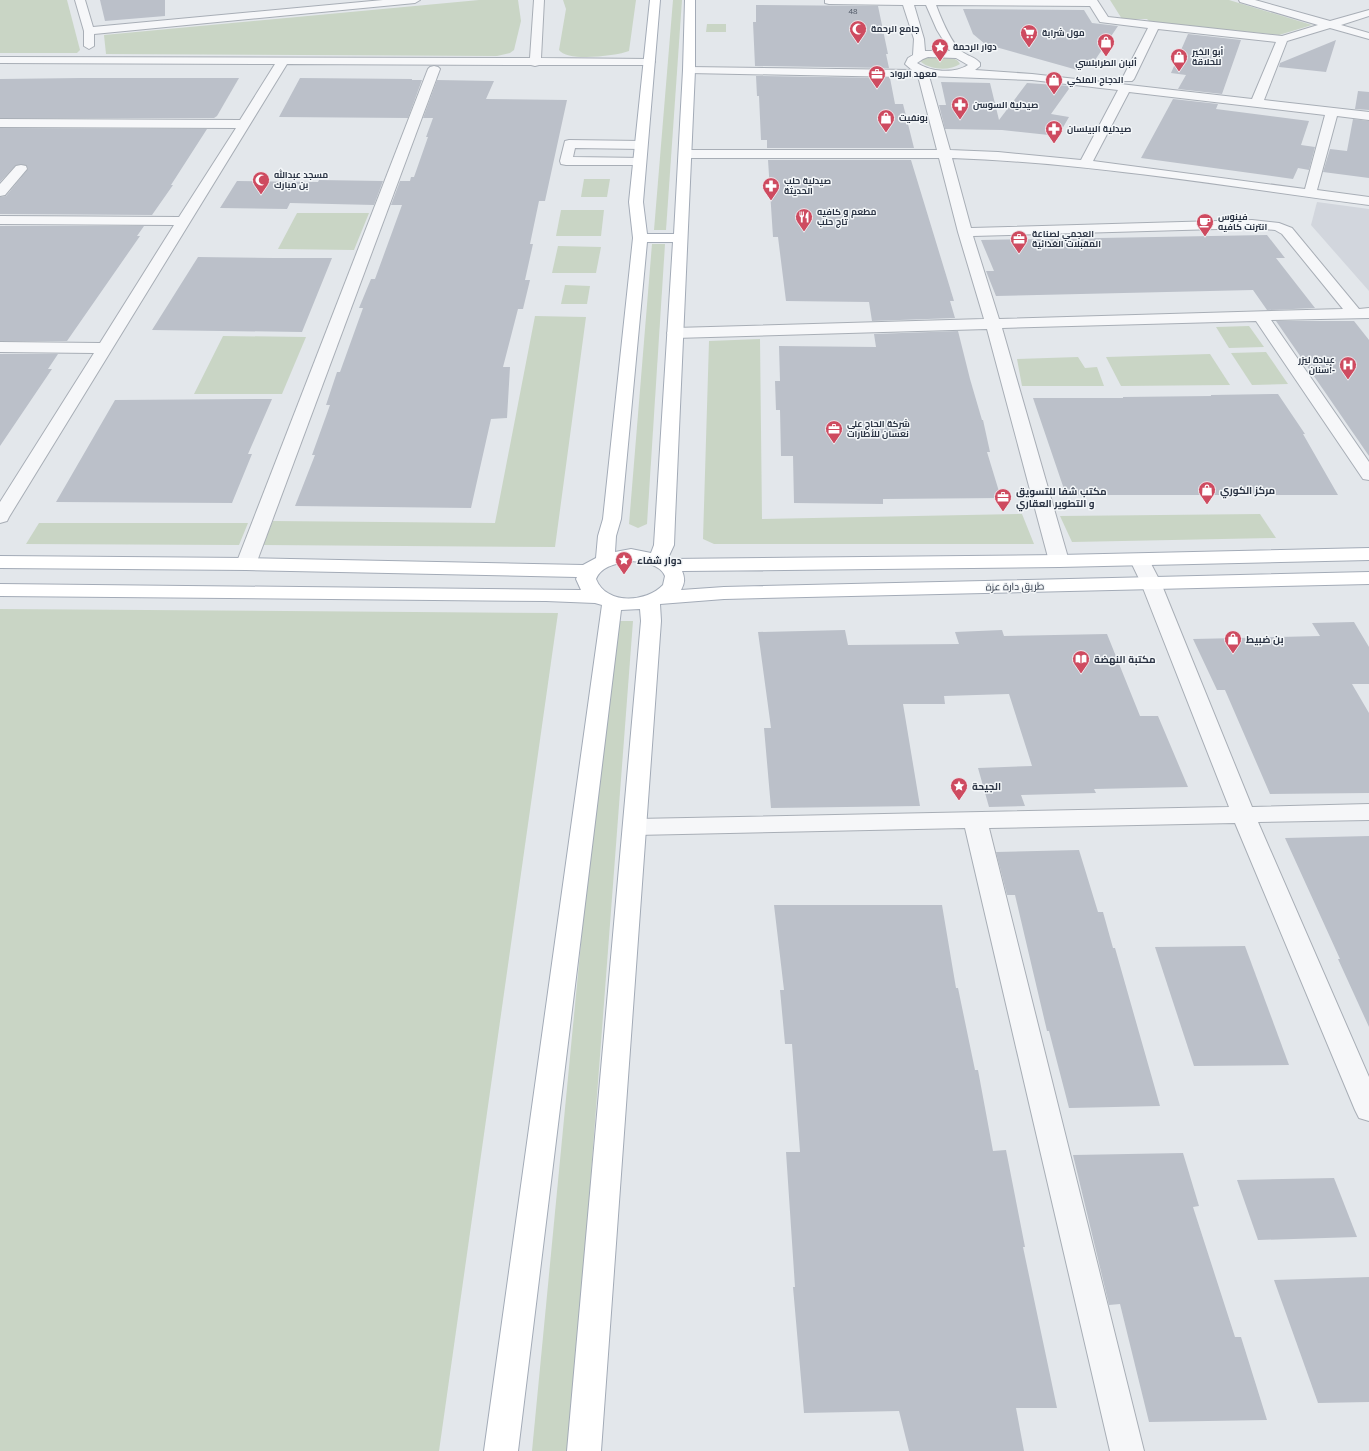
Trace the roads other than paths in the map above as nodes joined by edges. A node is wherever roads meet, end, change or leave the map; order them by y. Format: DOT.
graph roads {
  1 [pos="80,0"];
  2 [pos="415,0"];
  3 [pos="539,0"];
  4 [pos="655,0"];
  5 [pos="690,0"];
  6 [pos="1244,0"];
  7 [pos="829,1"];
  8 [pos="907,1"];
  9 [pos="929,1"];
  10 [pos="1093,1"];
  11 [pos="337,4"];
  12 [pos="1369,13"];
  13 [pos="1330,25"];
  14 [pos="1154,26"];
  15 [pos="89,31"];
  16 [pos="1369,36"];
  17 [pos="1282,39"];
  18 [pos="963,57"];
  19 [pos="912,59"];
  20 [pos="0,60"];
  21 [pos="88,60"];
  22 [pos="888,62"];
  23 [pos="535,63"];
  24 [pos="281,65"];
  25 [pos="648,66"];
  26 [pos="689,66"];
  27 [pos="0,67"];
  28 [pos="434,69"];
  29 [pos="925,72"];
  30 [pos="959,73"];
  31 [pos="1127,83"];
  32 [pos="1259,99"];
  33 [pos="1369,108"];
  34 [pos="1332,111"];
  35 [pos="1369,116"];
  36 [pos="0,123"];
  37 [pos="38,123"];
  38 [pos="244,124"];
  39 [pos="23,137"];
  40 [pos="642,145"];
  41 [pos="685,154"];
  42 [pos="944,154"];
  43 [pos="638,161"];
  44 [pos="1085,164"];
  45 [pos="21,169"];
  46 [pos="0,192"];
  47 [pos="1310,193"];
  48 [pos="1369,201"];
  49 [pos="0,220"];
  50 [pos="184,221"];
  51 [pos="965,232"];
  52 [pos="640,238"];
  53 [pos="680,238"];
  54 [pos="1362,313"];
  55 [pos="1260,316"];
  56 [pos="993,324"];
  57 [pos="675,333"];
  58 [pos="0,347"];
  59 [pos="105,348"];
  60 [pos="1369,475"];
  61 [pos="0,517"];
  62 [pos="1369,554"];
  63 [pos="604,560"];
  64 [pos="1140,560"];
  65 [pos="1060,561"];
  66 [pos="0,562"];
  67 [pos="662,563"];
  68 [pos="246,564"];
  69 [pos="589,571"];
  70 [pos="1369,578"];
  71 [pos="1151,583"];
  72 [pos="0,590"];
  73 [pos="604,600"];
  74 [pos="656,600"];
  75 [pos="1369,812"];
  76 [pos="1243,814"];
  77 [pos="975,820"];
  78 [pos="636,827"];
  79 [pos="1369,1110"];
  80 [pos="501,1451"];
  81 [pos="584,1451"];
  82 [pos="1127,1451"];
  1 -- 15 [label="street"];
  2 -- 11 [label="street"];
  3 -- 23 [label="street"];
  4 -- 25 [label="main road"];
  5 -- 26 [label="main road"];
  6 -- 13 [label="street"];
  7 -- 8 [label="street"];
  8 -- 9 [label="street"];
  8 -- 19 [label="street"];
  9 -- 10 [label="street"];
  9 -- 18 [label="street"];
  10 -- 14 [label="street"];
  11 -- 15 [label="street"];
  12 -- 13 [label="street"];
  13 -- 16 [label="street"];
  13 -- 17 [label="street"];
  14 -- 17 [label="street"];
  14 -- 31 [label="street"];
  15 -- 21 [label="street"];
  17 -- 32 [label="street"];
  18 -- 19 [label="street"];
  18 -- 30 [label="street"];
  18 -- 31 [label="street"];
  19 -- 29 [label="street"];
  20 -- 21 [label="street"];
  21 -- 24 [label="street"];
  22 -- 26 [label="street"];
  23 -- 24 [label="street"];
  23 -- 25 [label="street"];
  24 -- 27 [label="street"];
  24 -- 28 [label="street"];
  24 -- 38 [label="street"];
  25 -- 28 [label="street"];
  25 -- 40 [label="main road"];
  26 -- 29 [label="street"];
  26 -- 41 [label="main road"];
  28 -- 68 [label="street"];
  29 -- 30 [label="street"];
  29 -- 42 [label="street"];
  30 -- 31 [label="street"];
  31 -- 32 [label="street"];
  31 -- 44 [label="street"];
  32 -- 33 [label="street"];
  32 -- 34 [label="street"];
  34 -- 35 [label="street"];
  34 -- 47 [label="street"];
  36 -- 37 [label="street"];
  37 -- 38 [label="street"];
  37 -- 39 [label="street"];
  38 -- 50 [label="street"];
  40 -- 43 [label="main road"];
  40 -- 43 [label="street"];
  41 -- 42 [label="street"];
  41 -- 53 [label="main road"];
  42 -- 44 [label="street"];
  42 -- 51 [label="street"];
  43 -- 52 [label="main road"];
  44 -- 47 [label="street"];
  45 -- 46 [label="street"];
  47 -- 48 [label="street"];
  49 -- 50 [label="street"];
  50 -- 59 [label="street"];
  51 -- 54 [label="street"];
  51 -- 56 [label="street"];
  52 -- 53 [label="main road"];
  52 -- 63 [label="main road"];
  53 -- 57 [label="main road"];
  54 -- 55 [label="street"];
  55 -- 56 [label="street"];
  55 -- 60 [label="street"];
  56 -- 57 [label="street"];
  56 -- 65 [label="street"];
  57 -- 67 [label="main road"];
  58 -- 59 [label="street"];
  59 -- 61 [label="street"];
  62 -- 64 [label="main road"];
  63 -- 67 [label="main road"];
  63 -- 69 [label="main road"];
  64 -- 65 [label="main road"];
  64 -- 71 [label="street"];
  65 -- 67 [label="main road"];
  66 -- 68 [label="main road"];
  67 -- 74 [label="main road"];
  68 -- 69 [label="main road"];
  69 -- 73 [label="main road"];
  70 -- 71 [label="main road, طريق دارة عزة"];
  71 -- 74 [label="main road, طريق دارة عزة"];
  71 -- 76 [label="street"];
  72 -- 73 [label="main road"];
  73 -- 74 [label="main road"];
  73 -- 80 [label="main road"];
  74 -- 78 [label="main road"];
  75 -- 76 [label="street"];
  76 -- 77 [label="street"];
  76 -- 79 [label="street"];
  77 -- 78 [label="street"];
  77 -- 82 [label="street"];
  78 -- 81 [label="main road"];
}
